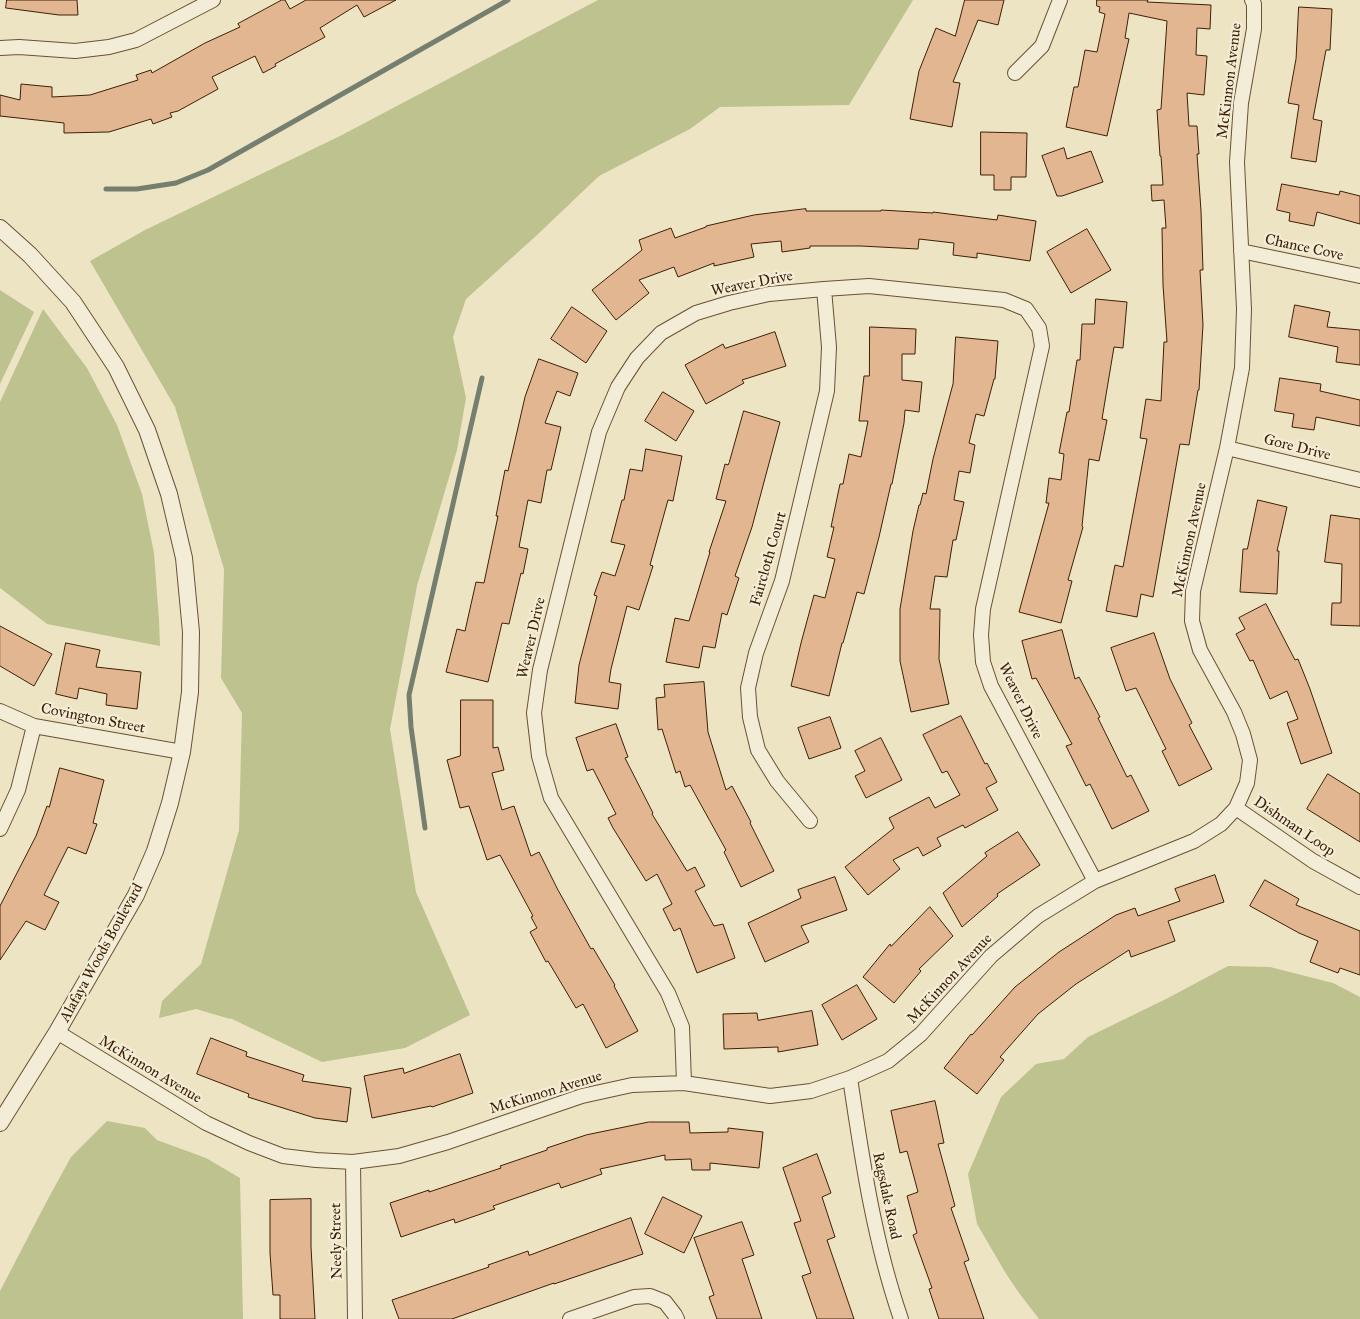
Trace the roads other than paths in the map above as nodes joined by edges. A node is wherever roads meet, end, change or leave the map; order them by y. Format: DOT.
graph roads {
  1 [pos="213,0"];
  2 [pos="1060,0"];
  3 [pos="1252,0"];
  4 [pos="0,48"];
  5 [pos="1015,73"];
  6 [pos="0,228"];
  7 [pos="1241,251"];
  8 [pos="1360,276"];
  9 [pos="824,288"];
  10 [pos="1227,448"];
  11 [pos="1360,480"];
  12 [pos="0,711"];
  13 [pos="34,726"];
  14 [pos="182,752"];
  15 [pos="1236,808"];
  16 [pos="810,821"];
  17 [pos="0,829"];
  18 [pos="1095,881"];
  19 [pos="1360,888"];
  20 [pos="57,1032"];
  21 [pos="850,1078"];
  22 [pos="684,1083"];
  23 [pos="0,1123"];
  24 [pos="352,1162"];
  25 [pos="355,1319"];
  26 [pos="570,1319"];
  27 [pos="676,1319"];
  28 [pos="901,1319"];
  1 -- 4 [label="street"];
  2 -- 5 [label="street"];
  3 -- 7 [label="street, McKinnon Avenue"];
  6 -- 14 [label="street, Alafaya Woods Boulevard"];
  7 -- 8 [label="street, Chance Cove"];
  7 -- 10 [label="street, McKinnon Avenue"];
  9 -- 16 [label="street, Faircloth Court"];
  9 -- 18 [label="street, Weaver Drive"];
  9 -- 22 [label="street, Weaver Drive"];
  10 -- 11 [label="street, Gore Drive"];
  10 -- 15 [label="street, McKinnon Avenue"];
  12 -- 13 [label="street, Covington Street"];
  13 -- 14 [label="street, Covington Street"];
  13 -- 17 [label="street"];
  14 -- 20 [label="street, Alafaya Woods Boulevard"];
  15 -- 18 [label="street, McKinnon Avenue"];
  15 -- 19 [label="street, Dishman Loop"];
  18 -- 21 [label="street, McKinnon Avenue"];
  20 -- 23 [label="street, Alafaya Woods Boulevard"];
  20 -- 24 [label="street, McKinnon Avenue"];
  21 -- 22 [label="street, McKinnon Avenue"];
  21 -- 28 [label="street, Ragsdale Road"];
  22 -- 24 [label="street, McKinnon Avenue"];
  24 -- 25 [label="street, Neely Street"];
  26 -- 27 [label="street"];
}
